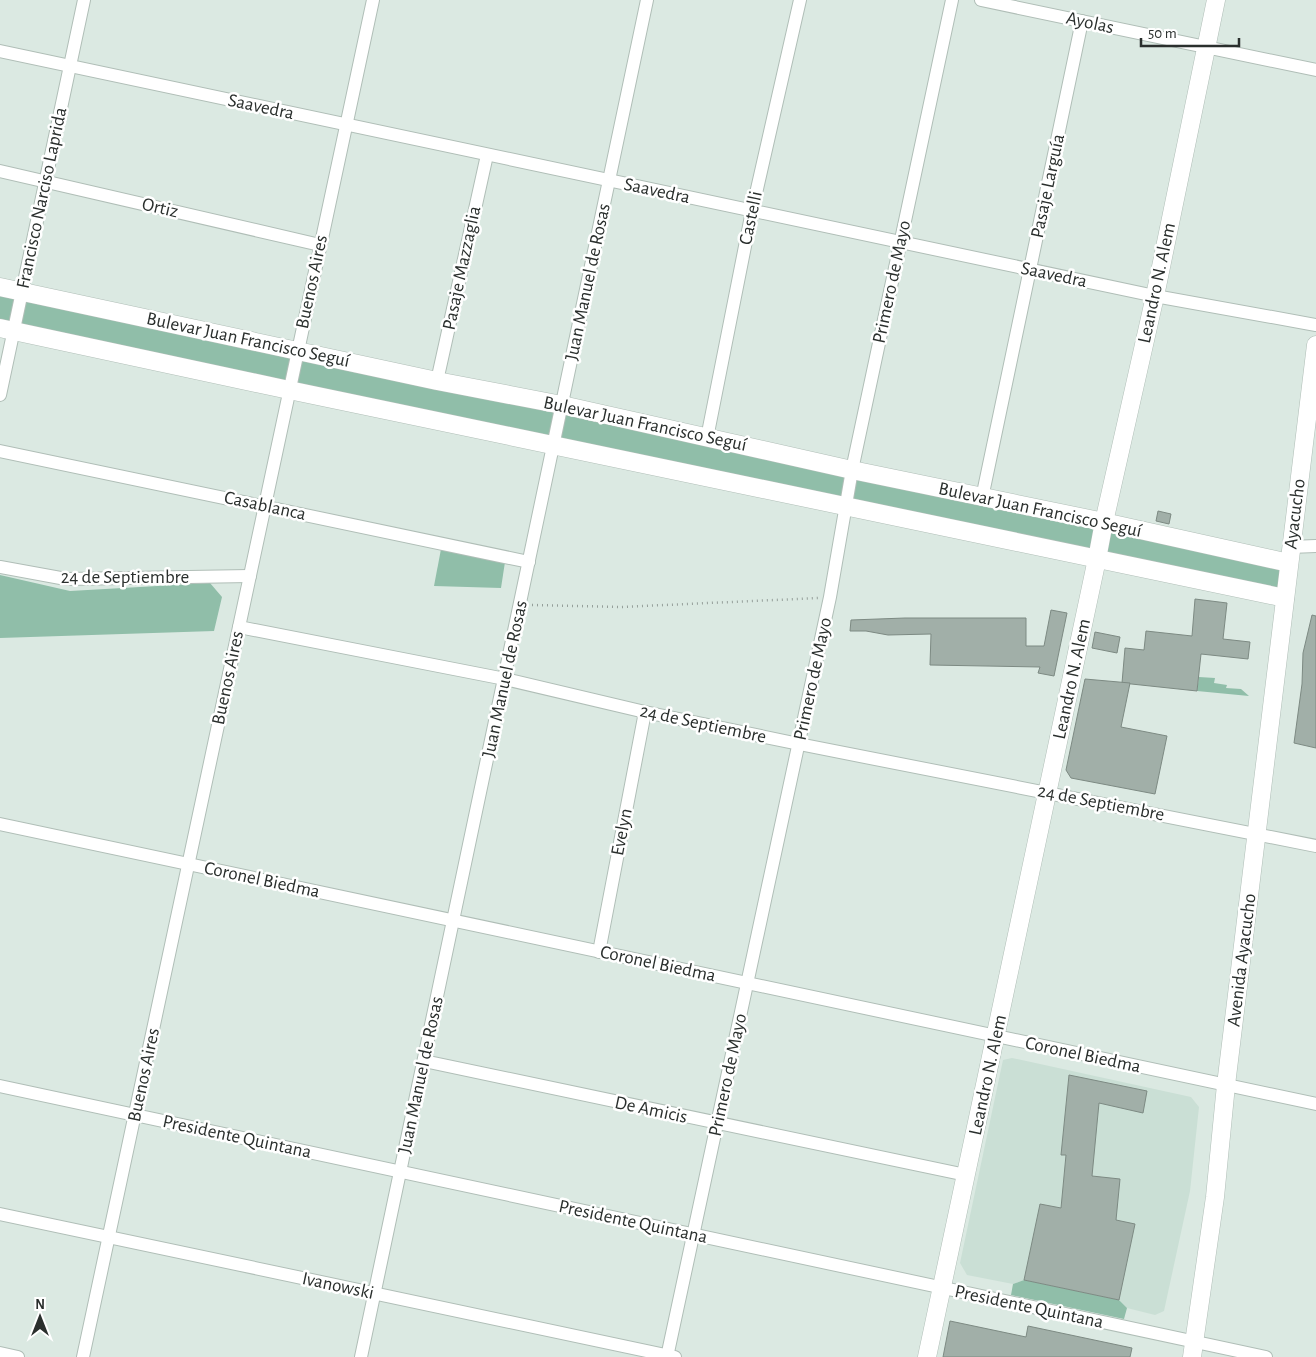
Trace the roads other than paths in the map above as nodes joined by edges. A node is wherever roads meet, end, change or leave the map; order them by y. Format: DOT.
graph roads {
  1 [pos="84,0"];
  2 [pos="373,0"];
  3 [pos="647,0"];
  4 [pos="800,0"];
  5 [pos="952,0"];
  6 [pos="981,0"];
  7 [pos="1216,0"];
  8 [pos="1082,21"];
  9 [pos="1206,47"];
  10 [pos="0,51"];
  11 [pos="70,67"];
  12 [pos="1316,70"];
  13 [pos="346,125"];
  14 [pos="487,155"];
  15 [pos="0,171"];
  16 [pos="609,181"];
  17 [pos="45,182"];
  18 [pos="752,211"];
  19 [pos="901,242"];
  20 [pos="320,245"];
  21 [pos="1030,270"];
  22 [pos="0,287"];
  23 [pos="22,292"];
  24 [pos="1155,296"];
  25 [pos="1316,325"];
  26 [pos="7,329"];
  27 [pos="1316,345"];
  28 [pos="298,351"];
  29 [pos="437,381"];
  30 [pos="289,390"];
  31 [pos="0,395"];
  32 [pos="562,405"];
  33 [pos="707,438"];
  34 [pos="554,445"];
  35 [pos="0,452"];
  36 [pos="852,470"];
  37 [pos="982,498"];
  38 [pos="265,506"];
  39 [pos="847,506"];
  40 [pos="1104,522"];
  41 [pos="1316,546"];
  42 [pos="1290,555"];
  43 [pos="1098,559"];
  44 [pos="529,562"];
  45 [pos="0,567"];
  46 [pos="250,576"];
  47 [pos="1285,598"];
  48 [pos="239,627"];
  49 [pos="505,679"];
  50 [pos="645,712"];
  51 [pos="799,744"];
  52 [pos="1048,793"];
  53 [pos="0,824"];
  54 [pos="1257,833"];
  55 [pos="1316,846"];
  56 [pos="188,864"];
  57 [pos="453,921"];
  58 [pos="599,952"];
  59 [pos="748,984"];
  60 [pos="996,1036"];
  61 [pos="424,1061"];
  62 [pos="1226,1085"];
  63 [pos="0,1086"];
  64 [pos="1316,1104"];
  65 [pos="135,1115"];
  66 [pos="718,1124"];
  67 [pos="400,1172"];
  68 [pos="966,1175"];
  69 [pos="0,1214"];
  70 [pos="694,1235"];
  71 [pos="109,1237"];
  72 [pos="942,1288"];
  73 [pos="374,1294"];
  74 [pos="1193,1350"];
  75 [pos="0,1353"];
  76 [pos="670,1356"];
  77 [pos="18,1357"];
  78 [pos="84,1357"];
  79 [pos="361,1357"];
  80 [pos="928,1357"];
  81 [pos="1266,1357"];
  1 -- 11 [label="street, Francisco Narciso Laprida"];
  2 -- 13 [label="street, Buenos Aires"];
  3 -- 16 [label="street, Juan Manuel de Rosas"];
  4 -- 18 [label="street, Castelli"];
  5 -- 19 [label="street, Primero de Mayo"];
  6 -- 8 [label="street, Ayolas"];
  7 -- 9 [label="main road, Leandro N. Alem"];
  8 -- 9 [label="street, Ayolas"];
  8 -- 21 [label="street, Pasaje Larguía"];
  9 -- 12 [label="street, Ayolas"];
  9 -- 24 [label="main road, Leandro N. Alem"];
  10 -- 11 [label="street, Saavedra"];
  11 -- 13 [label="street, Saavedra"];
  11 -- 17 [label="street, Francisco Narciso Laprida"];
  13 -- 14 [label="street, Saavedra"];
  13 -- 20 [label="street, Buenos Aires"];
  14 -- 16 [label="street, Saavedra"];
  14 -- 29 [label="street, Pasaje Mazzaglia"];
  15 -- 17 [label="street, Ortiz"];
  16 -- 18 [label="street, Saavedra"];
  16 -- 32 [label="street, Juan Manuel de Rosas"];
  17 -- 20 [label="street, Ortiz"];
  17 -- 23 [label="street, Francisco Narciso Laprida"];
  18 -- 19 [label="street, Saavedra"];
  18 -- 33 [label="street, Castelli"];
  19 -- 21 [label="street, Saavedra"];
  19 -- 36 [label="street, Primero de Mayo"];
  20 -- 28 [label="street, Buenos Aires"];
  21 -- 24 [label="street, Saavedra"];
  21 -- 37 [label="street, Pasaje Larguía"];
  22 -- 23 [label="main road, Bulevar Juan Francisco Seguí"];
  23 -- 26 [label="street, Francisco Narciso Laprida"];
  23 -- 28 [label="main road, Bulevar Juan Francisco Seguí"];
  24 -- 25 [label="street, Saavedra"];
  24 -- 40 [label="main road, Leandro N. Alem"];
  26 -- 30 [label="main road, Bulevar Juan Francisco Seguí"];
  26 -- 31 [label="street, Francisco Narciso Laprida"];
  27 -- 42 [label="main road, Ayacucho"];
  28 -- 29 [label="main road, Bulevar Juan Francisco Seguí"];
  28 -- 30 [label="street, Buenos Aires"];
  29 -- 32 [label="main road, Bulevar Juan Francisco Seguí"];
  30 -- 34 [label="main road, Bulevar Juan Francisco Seguí"];
  30 -- 38 [label="street, Buenos Aires"];
  32 -- 33 [label="main road, Bulevar Juan Francisco Seguí"];
  32 -- 34 [label="street, Juan Manuel de Rosas"];
  33 -- 36 [label="main road, Bulevar Juan Francisco Seguí"];
  34 -- 39 [label="main road, Bulevar Juan Francisco Seguí"];
  34 -- 44 [label="street, Juan Manuel de Rosas"];
  35 -- 38 [label="street, Casablanca"];
  36 -- 37 [label="main road, Bulevar Juan Francisco Seguí"];
  36 -- 39 [label="street, Primero de Mayo"];
  37 -- 40 [label="main road, Bulevar Juan Francisco Seguí"];
  38 -- 44 [label="street, Casablanca"];
  38 -- 46 [label="street, Buenos Aires"];
  39 -- 43 [label="main road, Bulevar Juan Francisco Seguí"];
  39 -- 51 [label="street, Primero de Mayo"];
  40 -- 42 [label="main road, Bulevar Juan Francisco Seguí"];
  40 -- 43 [label="main road, Leandro N. Alem"];
  41 -- 42 [label="street"];
  42 -- 47 [label="main road, Avenida Ayacucho"];
  43 -- 47 [label="main road, Bulevar Juan Francisco Seguí"];
  43 -- 52 [label="main road, Leandro N. Alem"];
  44 -- 49 [label="street, Juan Manuel de Rosas"];
  45 -- 46 [label="street, 24 de Septiembre"];
  46 -- 48 [label="street, Buenos Aires"];
  47 -- 54 [label="main road, Avenida Ayacucho"];
  48 -- 49 [label="street, 24 de Septiembre"];
  48 -- 56 [label="street, Buenos Aires"];
  49 -- 50 [label="street, 24 de Septiembre"];
  49 -- 57 [label="street, Juan Manuel de Rosas"];
  50 -- 51 [label="street, 24 de Septiembre"];
  50 -- 58 [label="street, Evelyn"];
  51 -- 52 [label="street, 24 de Septiembre"];
  51 -- 59 [label="street, Primero de Mayo"];
  52 -- 54 [label="street, 24 de Septiembre"];
  52 -- 60 [label="main road, Leandro N. Alem"];
  53 -- 56 [label="street, Coronel Biedma"];
  54 -- 55 [label="street, 24 de Septiembre"];
  54 -- 62 [label="main road, Avenida Ayacucho"];
  56 -- 57 [label="street, Coronel Biedma"];
  56 -- 65 [label="street, Buenos Aires"];
  57 -- 58 [label="street, Coronel Biedma"];
  57 -- 61 [label="street, Juan Manuel de Rosas"];
  58 -- 59 [label="street, Coronel Biedma"];
  59 -- 60 [label="street, Coronel Biedma"];
  59 -- 66 [label="street, Primero de Mayo"];
  60 -- 62 [label="street, Coronel Biedma"];
  60 -- 68 [label="main road, Leandro N. Alem"];
  61 -- 66 [label="street, De Amicis"];
  61 -- 67 [label="street, Juan Manuel de Rosas"];
  62 -- 64 [label="street, Coronel Biedma"];
  62 -- 74 [label="main road, Avenida Ayacucho"];
  63 -- 65 [label="street, Presidente Quintana"];
  65 -- 67 [label="street, Presidente Quintana"];
  65 -- 71 [label="street, Buenos Aires"];
  66 -- 68 [label="street, De Amicis"];
  66 -- 70 [label="street, Primero de Mayo"];
  67 -- 70 [label="street, Presidente Quintana"];
  67 -- 73 [label="street, Juan Manuel de Rosas"];
  68 -- 72 [label="main road, Leandro N. Alem"];
  69 -- 71 [label="street, Ivanowski"];
  70 -- 72 [label="street, Presidente Quintana"];
  70 -- 76 [label="street, Primero de Mayo"];
  71 -- 73 [label="street, Ivanowski"];
  71 -- 78 [label="street, Buenos Aires"];
  72 -- 74 [label="street, Presidente Quintana"];
  72 -- 80 [label="main road, Leandro N. Alem"];
  73 -- 76 [label="street, Ivanowski"];
  73 -- 79 [label="street, Juan Manuel de Rosas"];
  74 -- 81 [label="street, Presidente Quintana"];
  75 -- 77 [label="street"];
}
